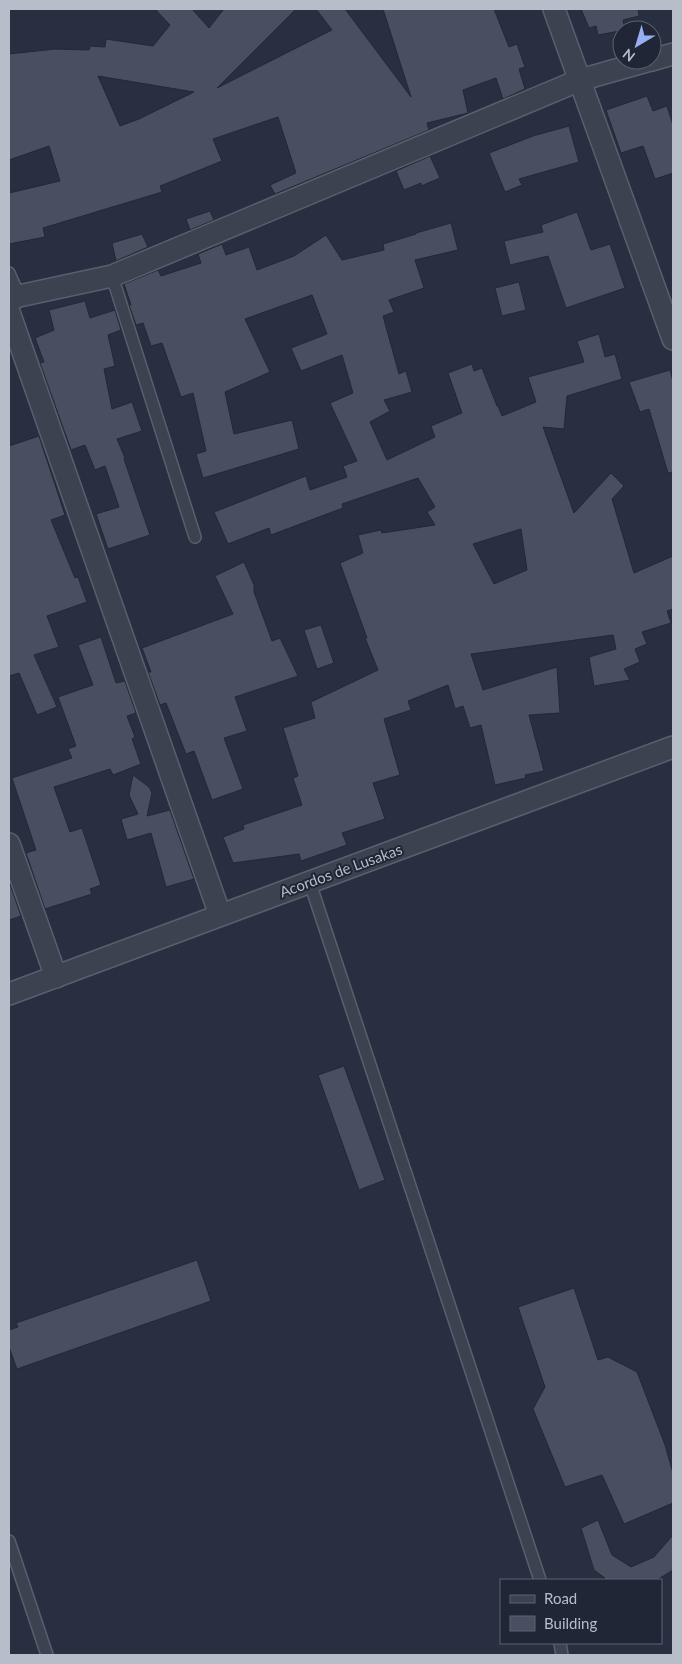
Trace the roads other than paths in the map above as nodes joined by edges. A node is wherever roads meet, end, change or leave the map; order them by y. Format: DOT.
graph roads {
  1 [pos="554,9"];
  2 [pos="616,70"];
  3 [pos="580,80"];
  4 [pos="9,274"];
  5 [pos="112,276"];
  6 [pos="12,302"];
  7 [pos="673,340"];
  8 [pos="195,537"];
  9 [pos="673,747"];
  10 [pos="9,844"];
  11 [pos="310,883"];
  12 [pos="220,915"];
  13 [pos="56,977"];
  14 [pos="9,994"];
  15 [pos="9,1541"];
  16 [pos="540,1579"];
  17 [pos="47,1655"];
  1 -- 3 [label="street"];
  2 -- 3 [label="street"];
  3 -- 5 [label="street"];
  3 -- 7 [label="street"];
  4 -- 6 [label="lane"];
  5 -- 6 [label="street"];
  5 -- 8 [label="lane"];
  6 -- 12 [label="street"];
  9 -- 11 [label="street, Acordos de Lusakas"];
  10 -- 13 [label="street"];
  11 -- 12 [label="street, Acordos de Lusakas"];
  11 -- 16 [label="lane"];
  12 -- 13 [label="street, Acordos de Lusakas"];
  13 -- 14 [label="street, Acordos de Lusakas"];
  15 -- 17 [label="lane"];
}
